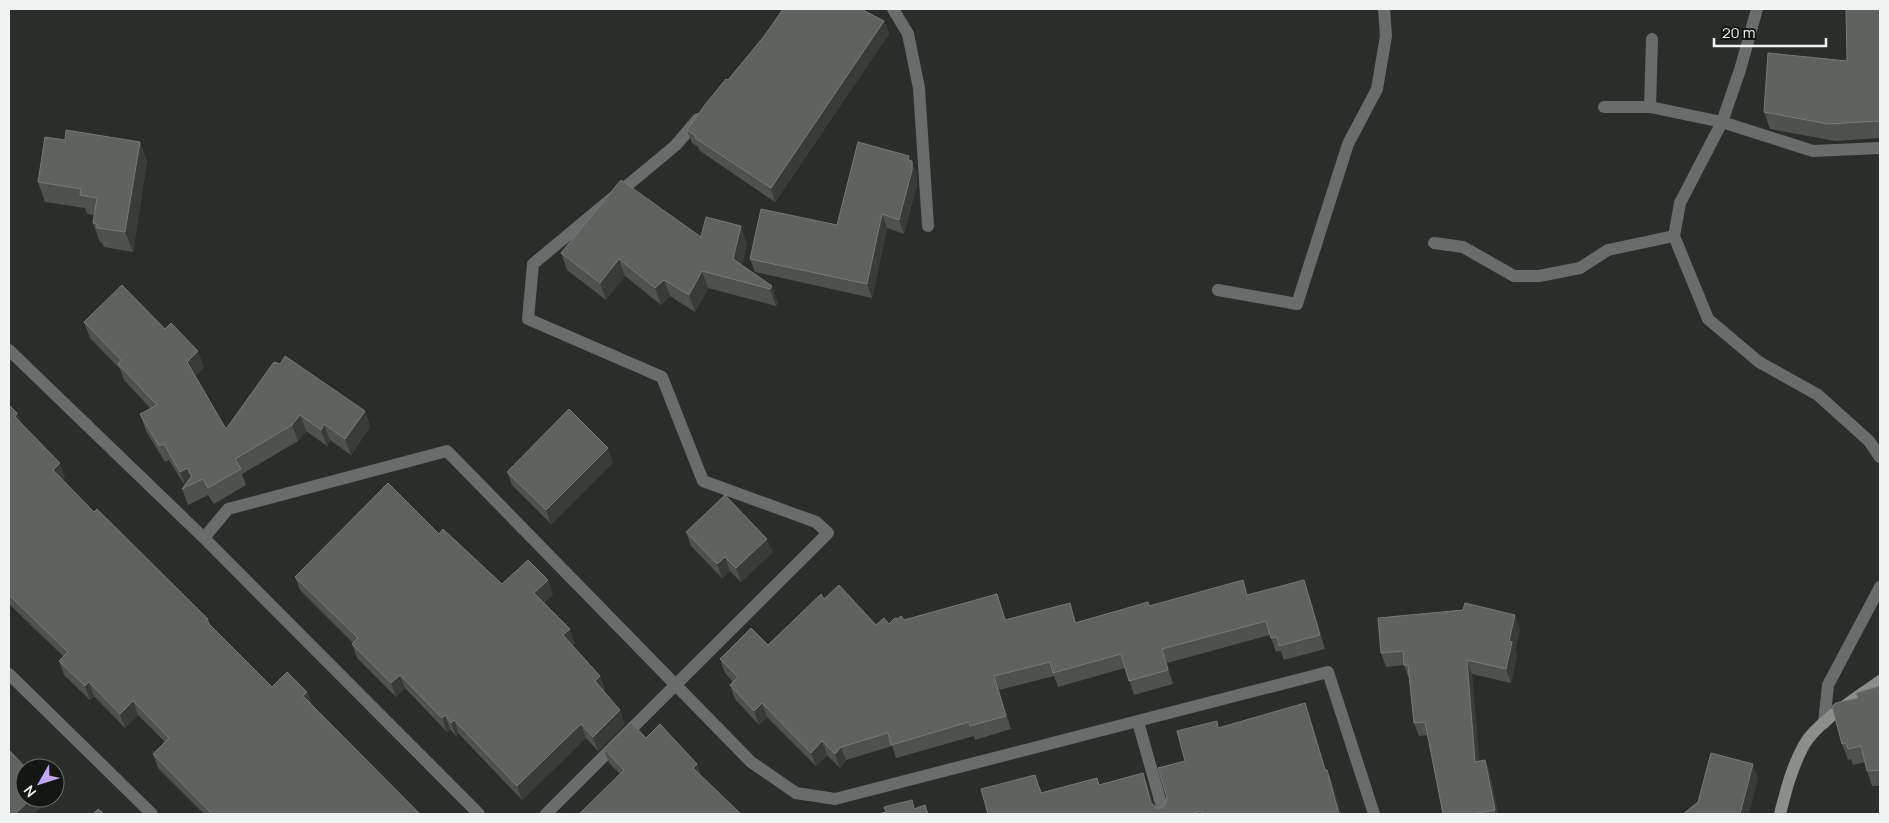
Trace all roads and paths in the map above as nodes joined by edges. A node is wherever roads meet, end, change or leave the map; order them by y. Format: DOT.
graph roads {
  1 [pos="894,9"];
  2 [pos="1384,9"];
  3 [pos="1757,9"];
  4 [pos="1652,39"];
  5 [pos="1650,107"];
  6 [pos="707,108"];
  7 [pos="1604,108"];
  8 [pos="1722,122"];
  9 [pos="1880,148"];
  10 [pos="928,226"];
  11 [pos="1674,236"];
  12 [pos="1434,243"];
  13 [pos="1218,290"];
  14 [pos="9,350"];
  15 [pos="1880,457"];
  16 [pos="204,538"];
  17 [pos="1880,587"];
  18 [pos="9,674"];
  19 [pos="1880,680"];
  20 [pos="675,684"];
  21 [pos="1138,722"];
  22 [pos="1824,723"];
  23 [pos="152,814"];
  24 [pos="479,814"];
  25 [pos="546,814"];
  26 [pos="1164,814"];
  27 [pos="1374,814"];
  28 [pos="1780,814"];
  1 -- 10 [label="street"];
  2 -- 13 [label="street"];
  3 -- 8 [label="street"];
  4 -- 5 [label="street"];
  5 -- 7 [label="street"];
  5 -- 8 [label="street"];
  6 -- 20 [label="street"];
  8 -- 9 [label="street"];
  8 -- 11 [label="street"];
  11 -- 12 [label="street"];
  11 -- 15 [label="street"];
  14 -- 16 [label="street"];
  16 -- 20 [label="street"];
  16 -- 24 [label="street"];
  17 -- 22 [label="street"];
  18 -- 23 [label="street"];
  19 -- 22 [label="main road"];
  20 -- 21 [label="street"];
  20 -- 25 [label="street"];
  21 -- 26 [label="street"];
  21 -- 27 [label="street"];
  22 -- 28 [label="main road"];
}
